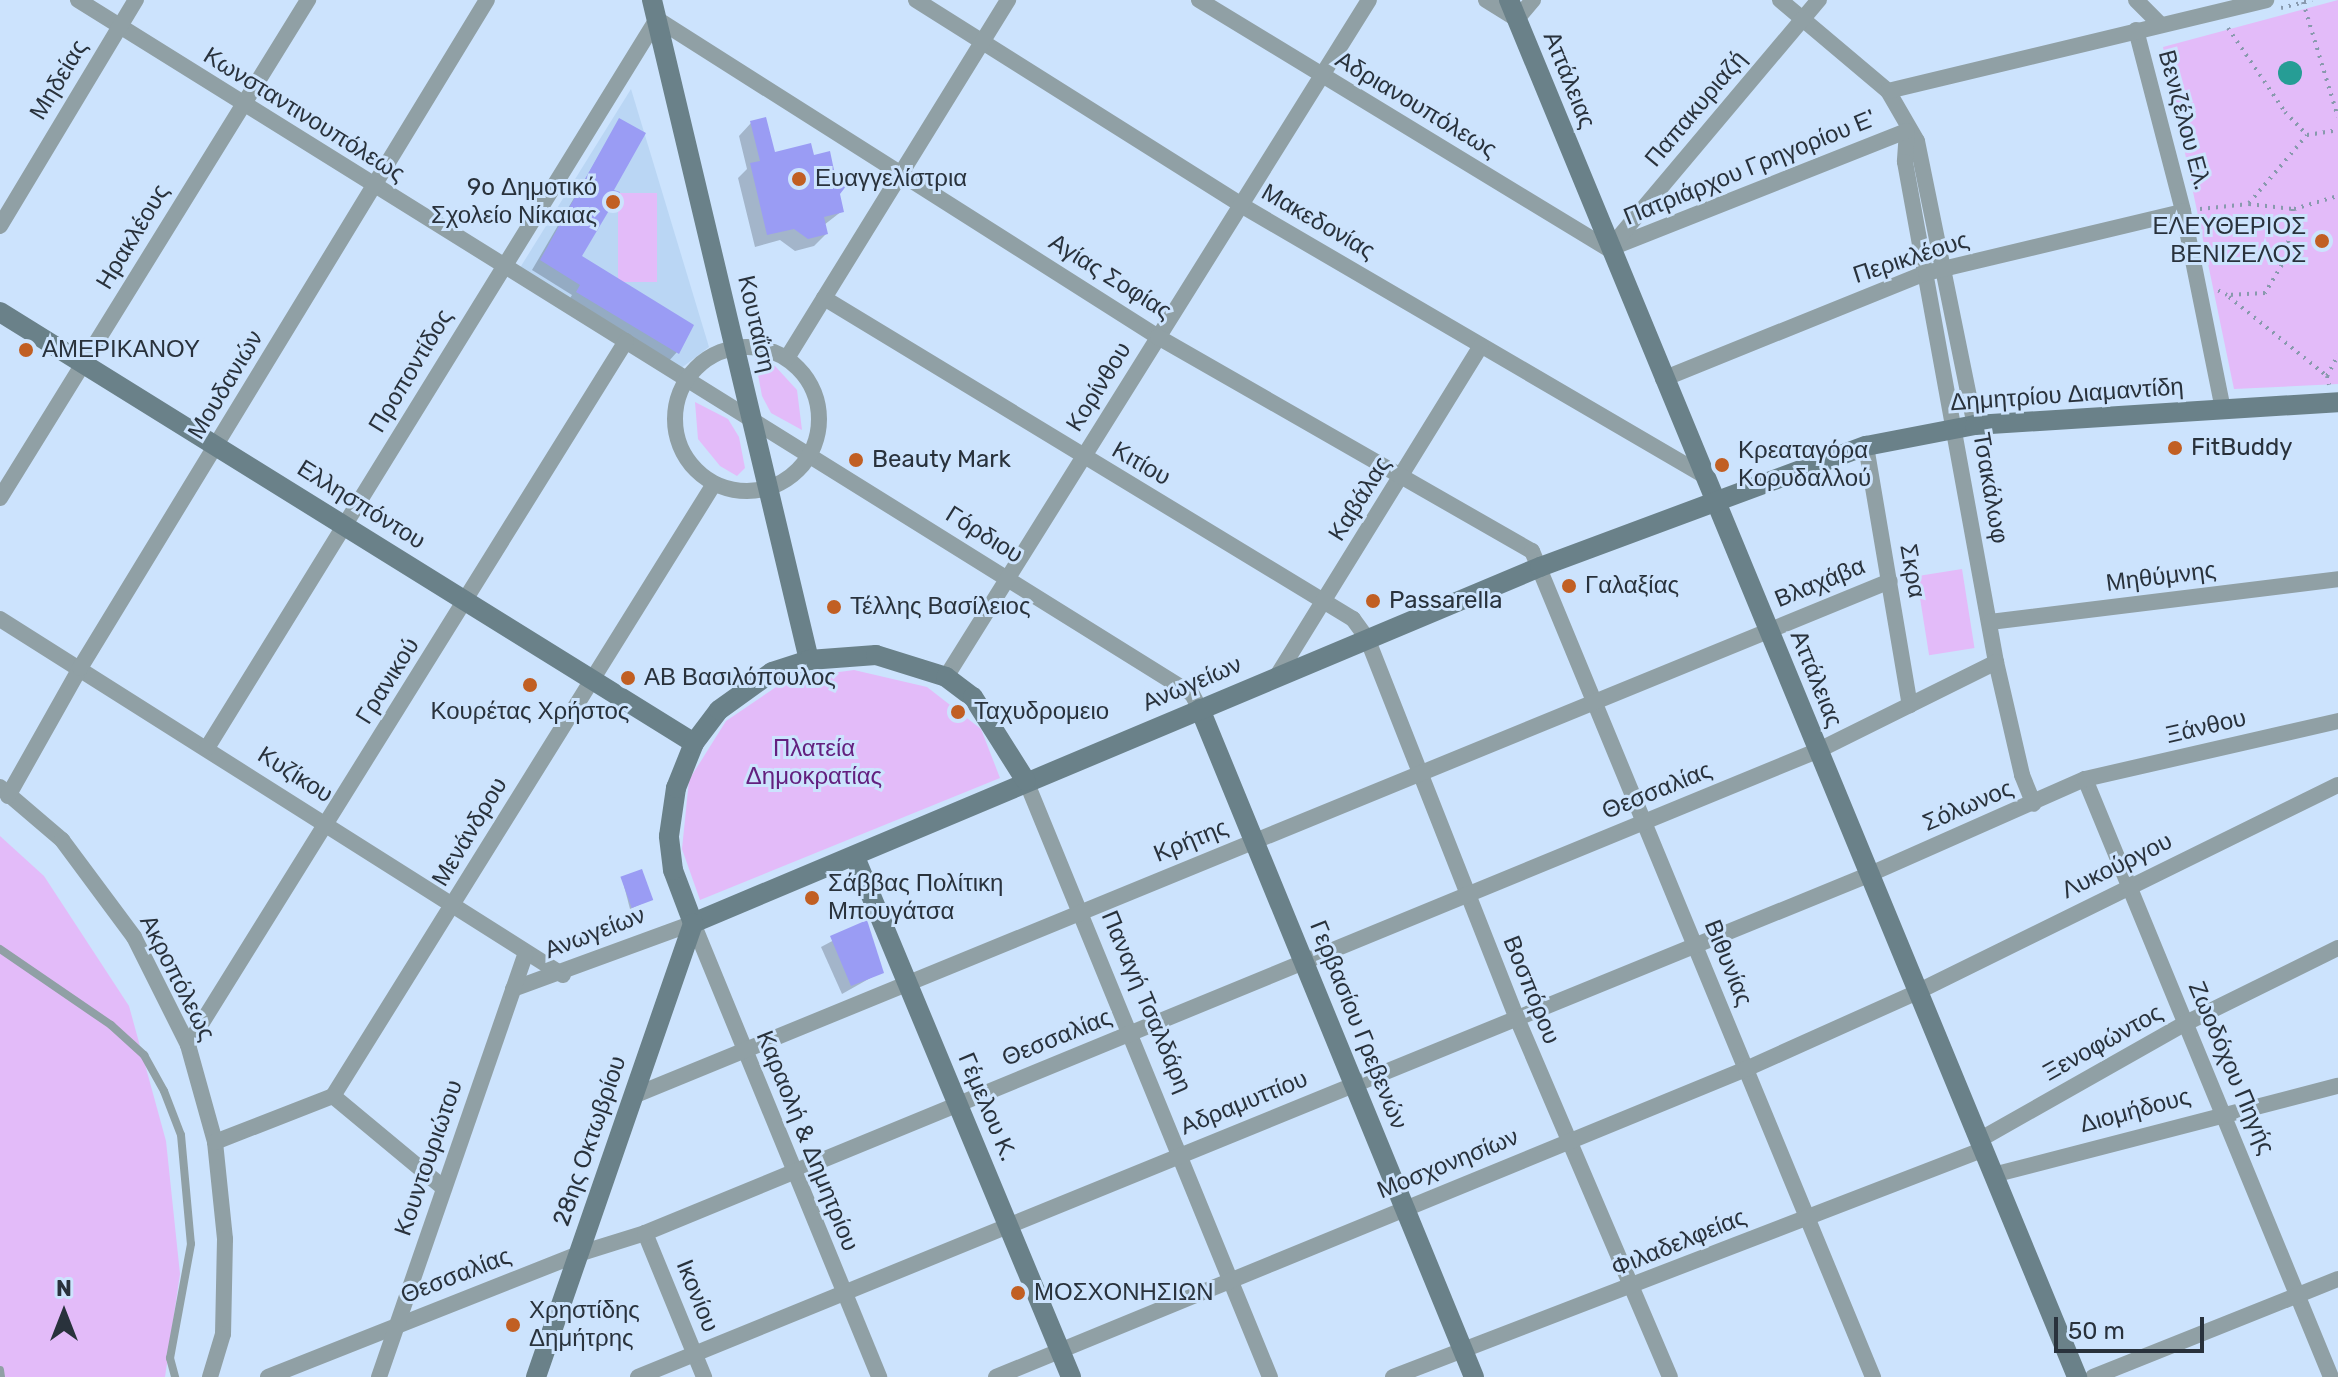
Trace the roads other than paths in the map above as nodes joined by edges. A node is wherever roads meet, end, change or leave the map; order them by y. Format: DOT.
graph roads {
  1 [pos="78,0"];
  2 [pos="136,0"];
  3 [pos="308,0"];
  4 [pos="487,0"];
  5 [pos="916,0"];
  6 [pos="1008,0"];
  7 [pos="1199,0"];
  8 [pos="1369,0"];
  9 [pos="1486,0"];
  10 [pos="1533,0"];
  11 [pos="1780,0"];
  12 [pos="1819,0"];
  13 [pos="2136,0"];
  14 [pos="2266,0"];
  15 [pos="655,9"];
  16 [pos="1513,10"];
  17 [pos="1802,20"];
  18 [pos="2160,24"];
  19 [pos="119,27"];
  20 [pos="2136,30"];
  21 [pos="982,42"];
  22 [pos="1321,76"];
  23 [pos="1888,91"];
  24 [pos="241,104"];
  25 [pos="1907,131"];
  26 [pos="901,174"];
  27 [pos="373,188"];
  28 [pos="1241,205"];
  29 [pos="2183,211"];
  30 [pos="0,226"];
  31 [pos="1609,249"];
  32 [pos="502,266"];
  33 [pos="1945,268"];
  34 [pos="1926,273"];
  35 [pos="824,298"];
  36 [pos="0,312"];
  37 [pos="1158,337"];
  38 [pos="626,341"];
  39 [pos="735,346"];
  40 [pos="1481,346"];
  41 [pos="787,358"];
  42 [pos="85,364"];
  43 [pos="685,378"];
  44 [pos="1663,379"];
  45 [pos="2334,398"];
  46 [pos="2223,410"];
  47 [pos="752,417"];
  48 [pos="1965,426"];
  49 [pos="217,446"];
  50 [pos="1866,446"];
  51 [pos="812,455"];
  52 [pos="1083,458"];
  53 [pos="1703,475"];
  54 [pos="1401,479"];
  55 [pos="714,484"];
  56 [pos="769,490"];
  57 [pos="0,498"];
  58 [pos="1715,505"];
  59 [pos="347,527"];
  60 [pos="1540,567"];
  61 [pos="1008,578"];
  62 [pos="2338,579"];
  63 [pos="1890,581"];
  64 [pos="1325,600"];
  65 [pos="466,602"];
  66 [pos="0,619"];
  67 [pos="1353,619"];
  68 [pos="1990,622"];
  69 [pos="1767,630"];
  70 [pos="1367,638"];
  71 [pos="809,660"];
  72 [pos="1996,662"];
  73 [pos="80,668"];
  74 [pos="1277,676"];
  75 [pos="946,677"];
  76 [pos="591,679"];
  77 [pos="1596,700"];
  78 [pos="1196,702"];
  79 [pos="1910,705"];
  80 [pos="2338,721"];
  81 [pos="694,743"];
  82 [pos="207,748"];
  83 [pos="1817,751"];
  84 [pos="1417,774"];
  85 [pos="2085,779"];
  86 [pos="1026,781"];
  87 [pos="2338,785"];
  88 [pos="4,791"];
  89 [pos="2034,804"];
  90 [pos="1646,822"];
  91 [pos="328,824"];
  92 [pos="1254,841"];
  93 [pos="855,857"];
  94 [pos="1868,875"];
  95 [pos="2129,887"];
  96 [pos="1466,895"];
  97 [pos="453,906"];
  98 [pos="1082,911"];
  99 [pos="693,923"];
  100 [pos="1694,945"];
  101 [pos="2338,948"];
  102 [pos="0,949"];
  103 [pos="525,955"];
  104 [pos="1303,960"];
  105 [pos="563,975"];
  106 [pos="907,983"];
  107 [pos="513,989"];
  108 [pos="1917,992"];
  109 [pos="1516,1016"];
  110 [pos="2186,1023"];
  111 [pos="1133,1033"];
  112 [pos="188,1045"];
  113 [pos="744,1050"];
  114 [pos="1746,1069"];
  115 [pos="1354,1084"];
  116 [pos="2338,1086"];
  117 [pos="333,1096"];
  118 [pos="633,1096"];
  119 [pos="958,1105"];
  120 [pos="2223,1112"];
  121 [pos="1568,1141"];
  122 [pos="215,1142"];
  123 [pos="1980,1145"];
  124 [pos="1183,1154"];
  125 [pos="794,1172"];
  126 [pos="1993,1175"];
  127 [pos="444,1188"];
  128 [pos="1404,1207"];
  129 [pos="1807,1216"];
  130 [pos="1008,1226"];
  131 [pos="645,1233"];
  132 [pos="578,1254"];
  133 [pos="2338,1279"];
  134 [pos="1232,1280"];
  135 [pos="1633,1288"];
  136 [pos="844,1293"];
  137 [pos="2299,1294"];
  138 [pos="397,1325"];
  139 [pos="1463,1350"];
  140 [pos="1060,1351"];
  141 [pos="694,1354"];
  142 [pos="0,1370"];
  143 [pos="1871,1374"];
  144 [pos="1,1377"];
  145 [pos="175,1377"];
  146 [pos="210,1377"];
  147 [pos="268,1377"];
  148 [pos="379,1377"];
  149 [pos="536,1377"];
  150 [pos="638,1377"];
  151 [pos="704,1377"];
  152 [pos="879,1377"];
  153 [pos="996,1377"];
  154 [pos="1071,1377"];
  155 [pos="1270,1377"];
  156 [pos="1393,1377"];
  157 [pos="1474,1377"];
  158 [pos="1670,1377"];
  159 [pos="1853,1377"];
  160 [pos="2077,1377"];
  161 [pos="2093,1377"];
  162 [pos="2331,1377"];
  1 -- 19 [label="street, Κωνσταντινουπόλεως"];
  2 -- 19 [label="street, Μηδείας"];
  3 -- 24 [label="street, Ηρακλέους"];
  4 -- 27 [label="street, Μουδανιών"];
  5 -- 21 [label="street, Μακεδονίας"];
  6 -- 21 [label="street"];
  7 -- 22 [label="street, Αδριανουπόλεως"];
  8 -- 22 [label="street, Κορίνθου"];
  9 -- 16 [label="street"];
  10 -- 16 [label="street"];
  11 -- 17 [label="street"];
  12 -- 17 [label="street, Παπακυριαζή"];
  13 -- 18 [label="street"];
  14 -- 18 [label="street"];
  15 -- 26 [label="street, Αγίας Σοφίας"];
  15 -- 32 [label="street, Προποντίδος"];
  15 -- 39 [label="main road, Κουταΐση"];
  16 -- 31 [label="main road, Αττάλειας"];
  17 -- 23 [label="street"];
  17 -- 31 [label="street, Παπακυριαζή"];
  18 -- 20 [label="street"];
  19 -- 24 [label="street, Κωνσταντινουπόλεως"];
  19 -- 30 [label="street, Μηδείας"];
  20 -- 23 [label="street"];
  20 -- 29 [label="street, Βενιζέλου Ελ."];
  21 -- 26 [label="street"];
  21 -- 28 [label="street, Μακεδονίας"];
  22 -- 28 [label="street, Κορίνθου"];
  22 -- 31 [label="street, Αδριανουπόλεως"];
  23 -- 25 [label="street, Τσακάλωφ"];
  24 -- 27 [label="street, Κωνσταντινουπόλεως"];
  24 -- 42 [label="street, Ηρακλέους"];
  25 -- 31 [label="street, Πατριάρχου Γρηγορίου Ε'"];
  25 -- 33 [label="street, Τσακάλωφ"];
  25 -- 34 [label="street, Τσακάλωφ"];
  26 -- 35 [label="street"];
  26 -- 37 [label="street, Αγίας Σοφίας"];
  27 -- 32 [label="street, Κωνσταντινουπόλεως"];
  27 -- 49 [label="street, Μουδανιών"];
  28 -- 37 [label="street, Κορίνθου"];
  28 -- 40 [label="street, Μακεδονίας"];
  29 -- 33 [label="street, Περικλέους"];
  29 -- 46 [label="street, Βενιζέλου Ελ."];
  31 -- 44 [label="main road, Αττάλειας"];
  32 -- 38 [label="street, Κωνσταντινουπόλεως"];
  32 -- 59 [label="street, Προποντίδος"];
  33 -- 34 [label="street, Περικλέους"];
  33 -- 48 [label="street, Τσακάλωφ"];
  34 -- 44 [label="street, Περικλέους"];
  34 -- 48 [label="street, Τσακάλωφ"];
  35 -- 41 [label="street"];
  35 -- 52 [label="street, Κιτίου"];
  36 -- 42 [label="main road, Ελλησπόντου"];
  37 -- 52 [label="street, Κορίνθου"];
  37 -- 54 [label="street, Αγίας Σοφίας"];
  38 -- 43 [label="street, Κωνσταντινουπόλεως"];
  38 -- 65 [label="street, Γρανικού"];
  39 -- 41 [label="street"];
  39 -- 43 [label="street"];
  39 -- 47 [label="main road, Κουταΐση"];
  40 -- 53 [label="street, Μακεδονίας"];
  40 -- 54 [label="street, Καβάλας"];
  41 -- 51 [label="street"];
  42 -- 49 [label="main road, Ελλησπόντου"];
  42 -- 57 [label="street, Ηρακλέους"];
  43 -- 47 [label="street, Κωνσταντινουπόλεως"];
  43 -- 55 [label="street"];
  44 -- 53 [label="main road, Αττάλειας"];
  45 -- 46 [label="main road, Δημητρίου Διαμαντίδη"];
  46 -- 48 [label="main road, Δημητρίου Διαμαντίδη"];
  47 -- 51 [label="street, Γόρδιου"];
  47 -- 56 [label="main road, Κουταΐση"];
  48 -- 50 [label="main road, Δημητρίου Διαμαντίδη"];
  48 -- 68 [label="street, Τσακάλωφ"];
  49 -- 59 [label="main road, Ελλησπόντου"];
  49 -- 73 [label="street, Μουδανιών"];
  50 -- 58 [label="main road, Δημητρίου Διαμαντίδη"];
  50 -- 63 [label="street, Σκρα"];
  51 -- 56 [label="street"];
  51 -- 61 [label="street, Γόρδιου"];
  52 -- 61 [label="street, Κορίνθου"];
  52 -- 64 [label="street, Κιτίου"];
  53 -- 58 [label="main road, Αττάλειας"];
  54 -- 60 [label="street, Αγίας Σοφίας"];
  54 -- 64 [label="street, Καβάλας"];
  55 -- 56 [label="street"];
  55 -- 76 [label="street, Μενάνδρου"];
  56 -- 71 [label="main road, Κουταΐση"];
  58 -- 60 [label="main road, Ανωγείων"];
  58 -- 69 [label="main road, Αττάλειας"];
  59 -- 65 [label="main road, Ελλησπόντου"];
  59 -- 82 [label="street, Προποντίδος"];
  60 -- 70 [label="main road, Ανωγείων"];
  60 -- 77 [label="street, Βιθυνίας"];
  61 -- 75 [label="street, Κορίνθου"];
  61 -- 78 [label="street, Γόρδιου"];
  62 -- 68 [label="street, Μηθύμνης"];
  63 -- 69 [label="street, Βλαχάβα"];
  63 -- 79 [label="street, Σκρα"];
  64 -- 67 [label="street, Κιτίου"];
  64 -- 74 [label="street, Καβάλας"];
  65 -- 76 [label="main road, Ελλησπόντου"];
  65 -- 91 [label="street, Γρανικού"];
  66 -- 73 [label="street, Κυζίκου"];
  67 -- 70 [label="street, Βοσπόρου"];
  68 -- 72 [label="street, Τσακάλωφ"];
  69 -- 77 [label="street, Κρήτης"];
  69 -- 83 [label="main road, Αττάλειας"];
  70 -- 74 [label="main road, Ανωγείων"];
  70 -- 84 [label="street, Βοσπόρου"];
  71 -- 75 [label="main road"];
  71 -- 81 [label="main road"];
  72 -- 79 [label="street, Θεσσαλίας"];
  72 -- 89 [label="street, Τσακάλωφ"];
  73 -- 82 [label="street, Κυζίκου"];
  73 -- 88 [label="street, Μουδανιών"];
  74 -- 78 [label="main road, Ανωγείων"];
  75 -- 86 [label="main road"];
  76 -- 81 [label="main road, Ελλησπόντου"];
  76 -- 97 [label="street, Μενάνδρου"];
  77 -- 84 [label="street, Κρήτης"];
  77 -- 90 [label="street, Βιθυνίας"];
  78 -- 86 [label="main road, Ανωγείων"];
  78 -- 92 [label="main road, Γερβασίου Γρεβενών"];
  79 -- 83 [label="street, Θεσσαλίας"];
  80 -- 85 [label="street, Ξάνθου"];
  81 -- 99 [label="main road"];
  82 -- 91 [label="street, Κυζίκου"];
  83 -- 90 [label="street, Θεσσαλίας"];
  83 -- 94 [label="main road, Αττάλειας"];
  84 -- 92 [label="street, Κρήτης"];
  84 -- 96 [label="street, Βοσπόρου"];
  85 -- 89 [label="street, Σόλωνος"];
  85 -- 95 [label="street, Ζωοδόχου Πηγής"];
  86 -- 93 [label="main road, Ανωγείων"];
  86 -- 98 [label="street, Παναγή Τσαλδάρη"];
  87 -- 95 [label="street, Λυκούργου"];
  88 -- 112 [label="street, Ακροπόλεως"];
  89 -- 94 [label="street, Σόλωνος"];
  90 -- 96 [label="street, Θεσσαλίας"];
  90 -- 100 [label="street, Βιθυνίας"];
  91 -- 97 [label="street, Κυζίκου"];
  91 -- 112 [label="street, Γρανικού"];
  92 -- 98 [label="street, Κρήτης"];
  92 -- 104 [label="main road, Γερβασίου Γρεβενών"];
  93 -- 99 [label="main road, Ανωγείων"];
  93 -- 106 [label="main road, Γέμελου Κ."];
  94 -- 100 [label="street, Αδραμυττίου"];
  94 -- 108 [label="main road, Αττάλειας"];
  95 -- 108 [label="street, Λυκούργου"];
  95 -- 110 [label="street, Ζωοδόχου Πηγής"];
  96 -- 104 [label="street, Θεσσαλίας"];
  96 -- 109 [label="street, Βοσπόρου"];
  97 -- 103 [label="street, Κυζίκου"];
  97 -- 117 [label="street, Μενάνδρου"];
  98 -- 106 [label="street, Κρήτης"];
  98 -- 111 [label="street, Παναγή Τσαλδάρη"];
  99 -- 105 [label="street, Ανωγείων"];
  99 -- 113 [label="street, Καραολή & Δημητρίου"];
  99 -- 118 [label="main road, 28ης Οκτωβρίου"];
  100 -- 109 [label="street, Αδραμυττίου"];
  100 -- 114 [label="street, Βιθυνίας"];
  101 -- 110 [label="street, Ξενοφώντος"];
  102 -- 145 [label="lane"];
  103 -- 105 [label="street, Κυζίκου"];
  103 -- 107 [label="street, Κουντουριώτου"];
  104 -- 111 [label="street, Θεσσαλίας"];
  104 -- 115 [label="main road, Γερβασίου Γρεβενών"];
  105 -- 107 [label="street, Ανωγείων"];
  106 -- 113 [label="street, Κρήτης"];
  106 -- 119 [label="main road, Γέμελου Κ."];
  107 -- 127 [label="street, Κουντουριώτου"];
  108 -- 114 [label="street, Μοσχονησίων"];
  108 -- 123 [label="main road, Αττάλειας"];
  109 -- 115 [label="street, Αδραμυττίου"];
  109 -- 121 [label="street, Βοσπόρου"];
  110 -- 120 [label="street, Ζωοδόχου Πηγής"];
  110 -- 123 [label="street, Ξενοφώντος"];
  111 -- 119 [label="street, Θεσσαλίας"];
  111 -- 124 [label="street, Παναγή Τσαλδάρη"];
  112 -- 122 [label="street, Ακροπόλεως"];
  113 -- 118 [label="street, Κρήτης"];
  113 -- 125 [label="street, Καραολή & Δημητρίου"];
  114 -- 121 [label="street, Μοσχονησίων"];
  114 -- 129 [label="street, Βιθυνίας"];
  115 -- 124 [label="street, Αδραμυττίου"];
  115 -- 128 [label="main road, Γερβασίου Γρεβενών"];
  116 -- 120 [label="street, Διομήδους"];
  117 -- 122 [label="street"];
  117 -- 127 [label="street"];
  118 -- 132 [label="main road, 28ης Οκτωβρίου"];
  119 -- 125 [label="street, Θεσσαλίας"];
  119 -- 130 [label="main road, Γέμελου Κ."];
  120 -- 126 [label="street, Διομήδους"];
  120 -- 137 [label="street, Ζωοδόχου Πηγής"];
  121 -- 128 [label="street, Μοσχονησίων"];
  121 -- 135 [label="street, Βοσπόρου"];
  122 -- 146 [label="street, Ακροπόλεως"];
  123 -- 126 [label="main road, Αττάλειας"];
  123 -- 129 [label="street, Φιλαδελφείας"];
  124 -- 130 [label="street, Αδραμυττίου"];
  124 -- 134 [label="street, Παναγή Τσαλδάρη"];
  125 -- 131 [label="street, Θεσσαλίας"];
  125 -- 136 [label="street, Καραολή & Δημητρίου"];
  126 -- 160 [label="main road, Αττάλειας"];
  127 -- 138 [label="street, Κουντουριώτου"];
  128 -- 134 [label="street, Μοσχονησίων"];
  128 -- 139 [label="main road, Γερβασίου Γρεβενών"];
  129 -- 135 [label="street, Φιλαδελφείας"];
  129 -- 143 [label="street, Βιθυνίας"];
  130 -- 136 [label="street, Αδραμυττίου"];
  130 -- 140 [label="main road, Γέμελου Κ."];
  131 -- 132 [label="street, Θεσσαλίας"];
  131 -- 141 [label="street, Ικονίου"];
  132 -- 138 [label="street, Θεσσαλίας"];
  132 -- 149 [label="main road, 28ης Οκτωβρίου"];
  133 -- 137 [label="street"];
  134 -- 140 [label="street, Μοσχονησίων"];
  134 -- 155 [label="street, Παναγή Τσαλδάρη"];
  135 -- 139 [label="street, Φιλαδελφείας"];
  135 -- 158 [label="street, Βοσπόρου"];
  136 -- 141 [label="street, Αδραμυττίου"];
  136 -- 152 [label="street, Καραολή & Δημητρίου"];
  137 -- 161 [label="street"];
  137 -- 162 [label="street, Ζωοδόχου Πηγής"];
  138 -- 147 [label="street, Θεσσαλίας"];
  138 -- 148 [label="street, Κουντουριώτου"];
  139 -- 156 [label="street, Φιλαδελφείας"];
  139 -- 157 [label="main road, Γερβασίου Γρεβενών"];
  140 -- 153 [label="street, Μοσχονησίων"];
  140 -- 154 [label="main road, Γέμελου Κ."];
  141 -- 150 [label="street, Αδραμυττίου"];
  141 -- 151 [label="street, Ικονίου"];
  142 -- 144 [label="lane"];
  143 -- 159 [label="street"];
}
